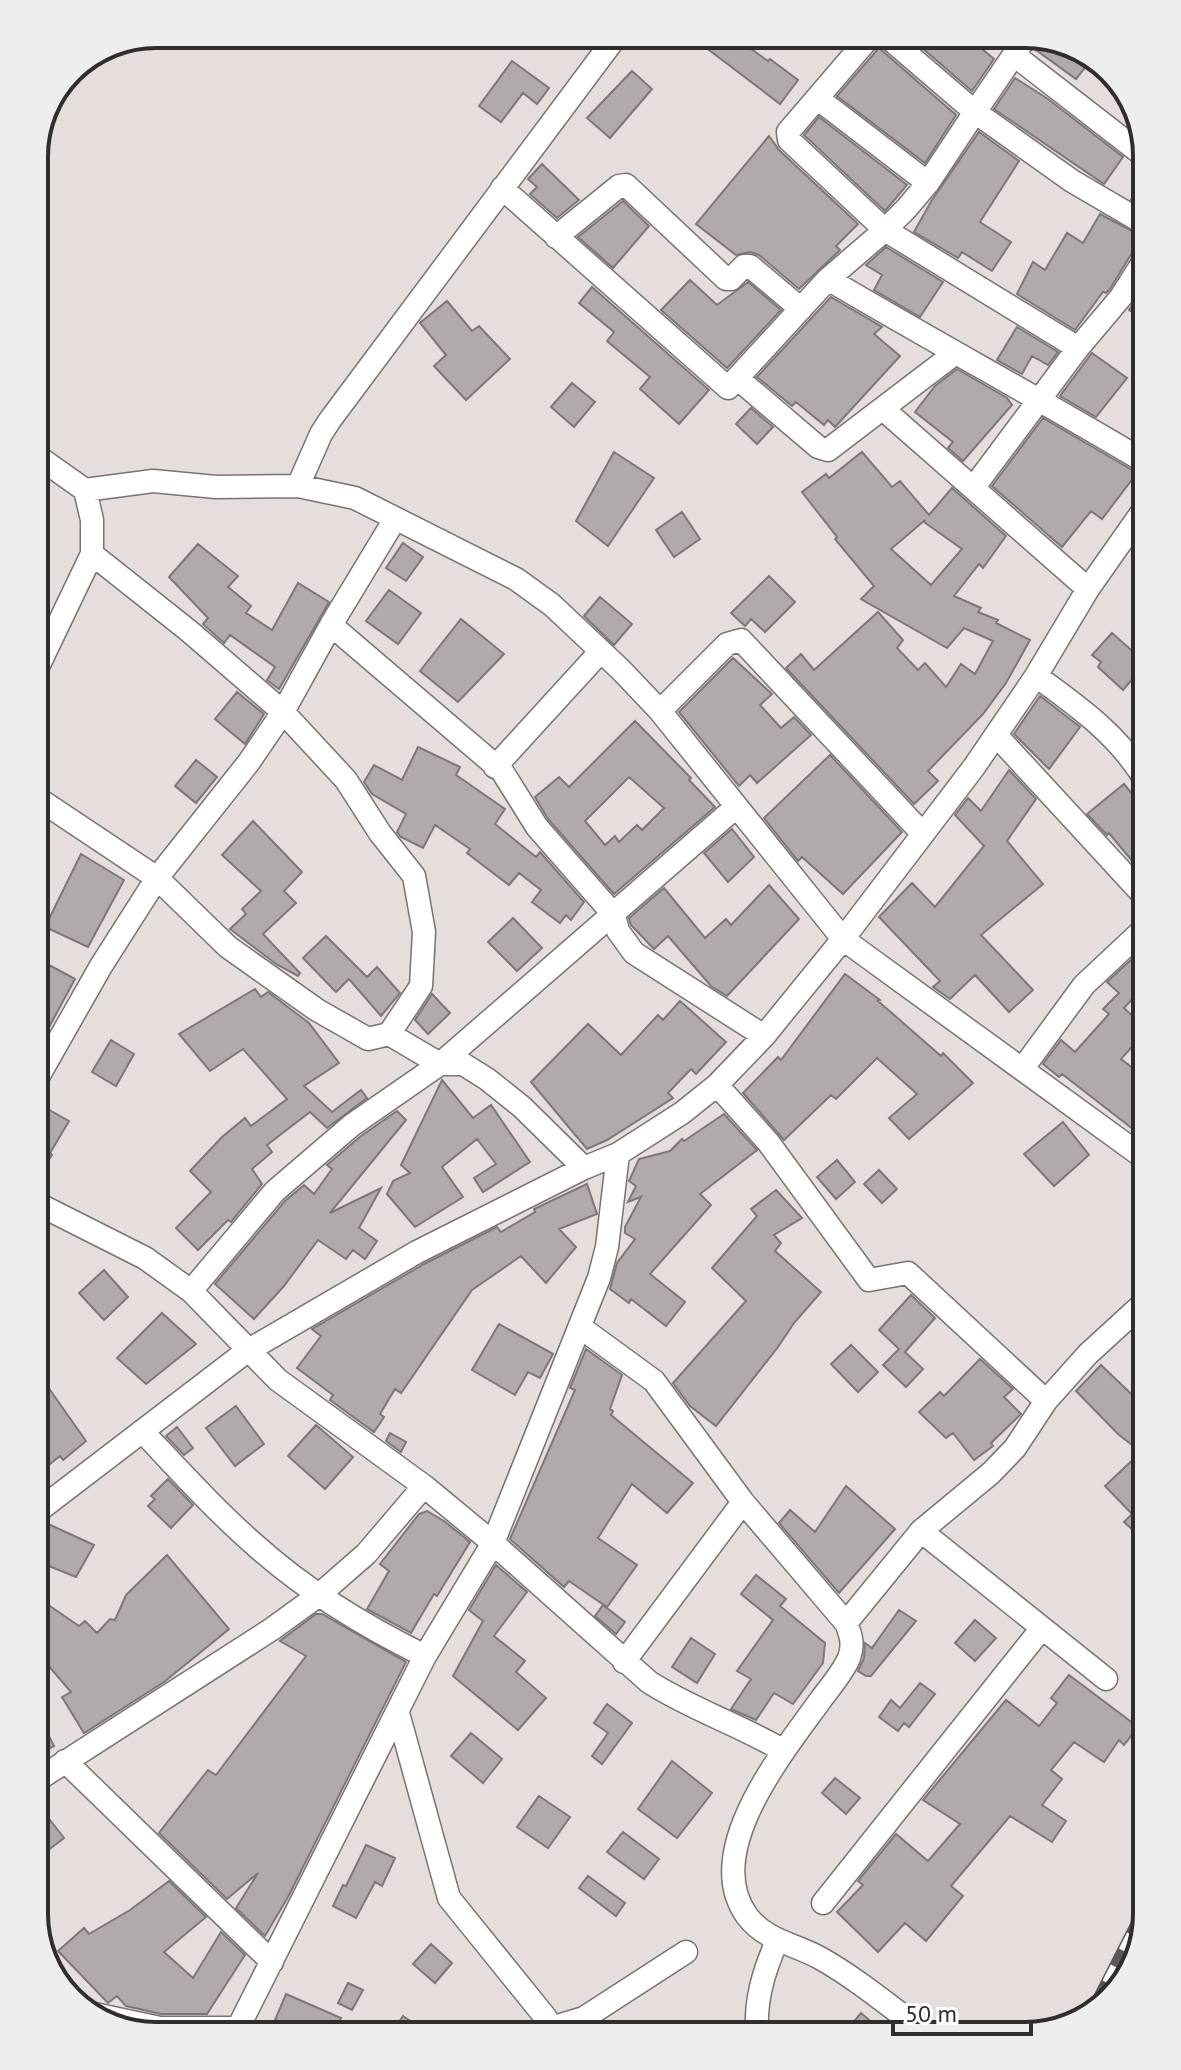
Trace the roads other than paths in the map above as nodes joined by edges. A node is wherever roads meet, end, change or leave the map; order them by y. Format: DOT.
graph roads {
  1 [pos="607,48"];
  2 [pos="860,48"];
  3 [pos="900,48"];
  4 [pos="1019,48"];
  5 [pos="1014,55"];
  6 [pos="817,98"];
  7 [pos="975,112"];
  8 [pos="1132,147"];
  9 [pos="928,183"];
  10 [pos="502,188"];
  11 [pos="1133,217"];
  12 [pos="885,230"];
  13 [pos="556,237"];
  14 [pos="1133,278"];
  15 [pos="828,279"];
  16 [pos="801,309"];
  17 [pos="1078,348"];
  18 [pos="954,354"];
  19 [pos="737,378"];
  20 [pos="1040,399"];
  21 [pos="883,409"];
  22 [pos="1133,455"];
  23 [pos="48,464"];
  24 [pos="298,486"];
  25 [pos="974,487"];
  26 [pos="85,490"];
  27 [pos="395,519"];
  28 [pos="1133,525"];
  29 [pos="92,554"];
  30 [pos="1088,589"];
  31 [pos="331,625"];
  32 [pos="48,646"];
  33 [pos="601,651"];
  34 [pos="1036,676"];
  35 [pos="660,711"];
  36 [pos="283,712"];
  37 [pos="996,735"];
  38 [pos="1133,762"];
  39 [pos="495,767"];
  40 [pos="48,805"];
  41 [pos="736,807"];
  42 [pos="923,834"];
  43 [pos="157,878"];
  44 [pos="1133,884"];
  45 [pos="614,915"];
  46 [pos="843,939"];
  47 [pos="1133,939"];
  48 [pos="389,1034"];
  49 [pos="764,1036"];
  50 [pos="48,1059"];
  51 [pos="440,1064"];
  52 [pos="1023,1068"];
  53 [pos="717,1085"];
  54 [pos="1133,1150"];
  55 [pos="618,1154"];
  56 [pos="584,1168"];
  57 [pos="48,1209"];
  58 [pos="191,1291"];
  59 [pos="1133,1313"];
  60 [pos="580,1327"];
  61 [pos="247,1351"];
  62 [pos="1046,1401"];
  63 [pos="142,1431"];
  64 [pos="424,1486"];
  65 [pos="48,1495"];
  66 [pos="743,1502"];
  67 [pos="921,1531"];
  68 [pos="493,1543"];
  69 [pos="319,1595"];
  70 [pos="846,1623"];
  71 [pos="1042,1628"];
  72 [pos="425,1656"];
  73 [pos="624,1662"];
  74 [pos="1106,1679"];
  75 [pos="398,1713"];
  76 [pos="784,1751"];
  77 [pos="65,1761"];
  78 [pos="48,1773"];
  79 [pos="823,1903"];
  80 [pos="777,1941"];
  81 [pos="686,1952"];
  82 [pos="272,1962"];
  83 [pos="241,2022"];
  84 [pos="547,2022"];
  85 [pos="575,2022"];
  86 [pos="756,2022"];
  87 [pos="910,2022"];
  1 -- 10 [label="street"];
  2 -- 6 [label="street"];
  3 -- 7 [label="street"];
  4 -- 5 [label="street"];
  5 -- 7 [label="street"];
  5 -- 8 [label="street"];
  6 -- 9 [label="street"];
  6 -- 12 [label="street"];
  7 -- 9 [label="street"];
  7 -- 11 [label="street"];
  9 -- 12 [label="street"];
  10 -- 13 [label="street"];
  10 -- 24 [label="street"];
  12 -- 15 [label="street"];
  12 -- 17 [label="street"];
  13 -- 16 [label="street"];
  13 -- 19 [label="street"];
  14 -- 17 [label="street"];
  15 -- 16 [label="street"];
  15 -- 18 [label="street"];
  16 -- 19 [label="street"];
  17 -- 20 [label="street"];
  18 -- 20 [label="street"];
  18 -- 21 [label="street"];
  19 -- 21 [label="street"];
  20 -- 22 [label="street"];
  20 -- 25 [label="street"];
  21 -- 25 [label="street"];
  23 -- 26 [label="street"];
  24 -- 26 [label="street"];
  24 -- 27 [label="street"];
  25 -- 30 [label="street"];
  26 -- 29 [label="street"];
  27 -- 31 [label="street"];
  27 -- 33 [label="street"];
  28 -- 30 [label="street"];
  29 -- 32 [label="street"];
  29 -- 36 [label="street"];
  30 -- 34 [label="street"];
  31 -- 36 [label="street"];
  31 -- 39 [label="street"];
  33 -- 35 [label="street"];
  33 -- 39 [label="street"];
  34 -- 37 [label="street"];
  34 -- 38 [label="street"];
  35 -- 41 [label="street"];
  35 -- 42 [label="street"];
  36 -- 43 [label="street"];
  36 -- 48 [label="street"];
  37 -- 42 [label="street"];
  37 -- 44 [label="street"];
  39 -- 45 [label="street"];
  40 -- 43 [label="street"];
  41 -- 45 [label="street"];
  41 -- 46 [label="street"];
  42 -- 46 [label="street"];
  43 -- 48 [label="street"];
  43 -- 50 [label="street"];
  45 -- 49 [label="street"];
  45 -- 51 [label="street"];
  46 -- 49 [label="street"];
  46 -- 52 [label="street"];
  47 -- 52 [label="street"];
  48 -- 51 [label="street"];
  49 -- 53 [label="street"];
  51 -- 56 [label="street"];
  51 -- 58 [label="street"];
  52 -- 54 [label="street"];
  53 -- 55 [label="street"];
  53 -- 62 [label="street"];
  55 -- 56 [label="street"];
  55 -- 60 [label="street"];
  56 -- 61 [label="street"];
  57 -- 58 [label="street"];
  58 -- 61 [label="street"];
  59 -- 62 [label="street"];
  60 -- 66 [label="street"];
  60 -- 68 [label="street"];
  61 -- 63 [label="street"];
  61 -- 64 [label="street"];
  62 -- 67 [label="street"];
  63 -- 65 [label="street"];
  63 -- 69 [label="street"];
  64 -- 68 [label="street"];
  64 -- 69 [label="street"];
  66 -- 70 [label="street"];
  66 -- 73 [label="street"];
  67 -- 70 [label="street"];
  67 -- 71 [label="street"];
  68 -- 72 [label="street"];
  68 -- 73 [label="street"];
  69 -- 72 [label="street"];
  69 -- 77 [label="street"];
  70 -- 76 [label="street"];
  71 -- 74 [label="street"];
  71 -- 79 [label="street"];
  72 -- 75 [label="street"];
  73 -- 76 [label="street"];
  75 -- 82 [label="street"];
  75 -- 84 [label="street"];
  76 -- 80 [label="street"];
  77 -- 78 [label="street"];
  77 -- 82 [label="street"];
  80 -- 86 [label="street"];
  80 -- 87 [label="street"];
  81 -- 85 [label="street"];
  82 -- 83 [label="street"];
}
